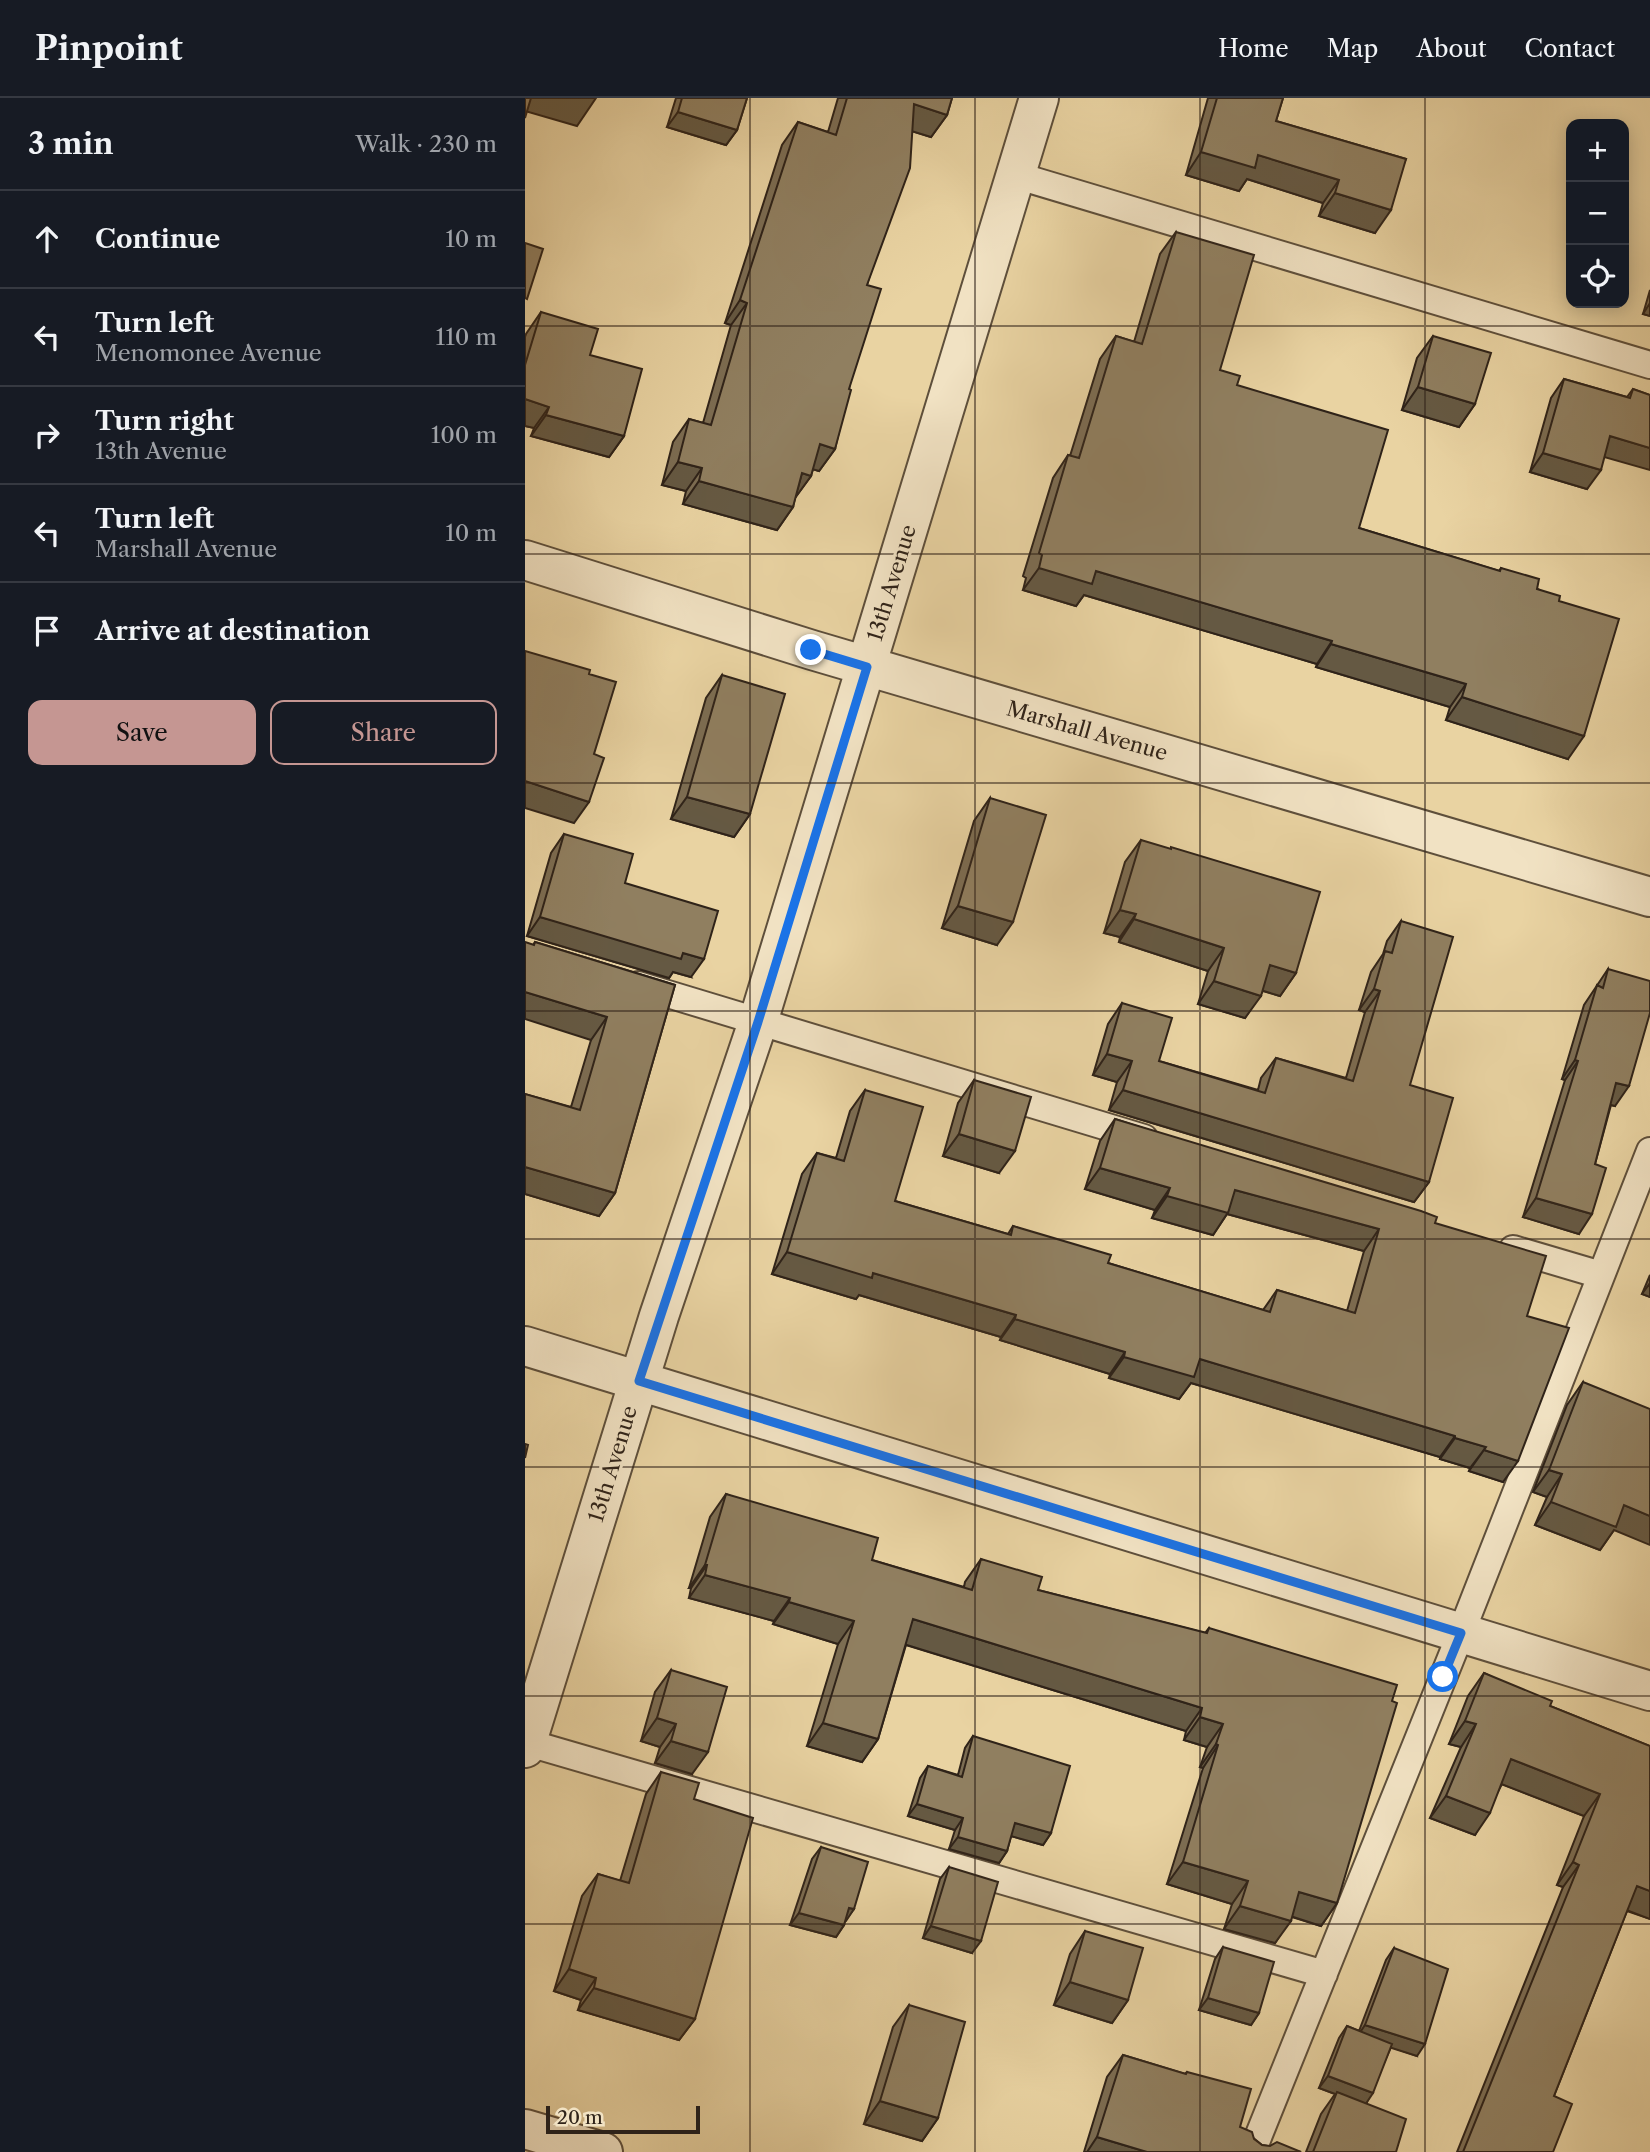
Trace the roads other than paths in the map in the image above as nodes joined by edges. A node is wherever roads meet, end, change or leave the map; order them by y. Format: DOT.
graph roads {
  1 [pos="1039,98"];
  2 [pos="1015,175"];
  3 [pos="1650,365"];
  4 [pos="525,560"];
  5 [pos="867,667"];
  6 [pos="1650,897"];
  7 [pos="616,978"];
  8 [pos="758,1022"];
  9 [pos="1173,1147"];
  10 [pos="1650,1151"];
  11 [pos="1494,1243"];
  12 [pos="1601,1275"];
  13 [pos="525,1346"];
  14 [pos="639,1381"];
  15 [pos="1461,1633"];
  16 [pos="1650,1691"];
  17 [pos="526,1744"];
  18 [pos="1324,1974"];
  19 [pos="525,2129"];
  20 [pos="603,2152"];
  21 [pos="1252,2152"];
  1 -- 2 [label="street, 13th Avenue"];
  2 -- 3 [label="lane"];
  2 -- 5 [label="street, 13th Avenue"];
  4 -- 5 [label="street, Marshall Avenue"];
  5 -- 6 [label="street, Marshall Avenue"];
  5 -- 8 [label="street, 13th Avenue"];
  7 -- 8 [label="lane"];
  8 -- 9 [label="lane"];
  8 -- 14 [label="street, 13th Avenue"];
  10 -- 12 [label="lane"];
  11 -- 12 [label="lane"];
  12 -- 15 [label="lane"];
  13 -- 14 [label="street"];
  14 -- 15 [label="street"];
  14 -- 17 [label="street, 13th Avenue"];
  15 -- 16 [label="street"];
  15 -- 18 [label="lane"];
  17 -- 18 [label="lane"];
  18 -- 21 [label="lane"];
  19 -- 20 [label="street"];
}
